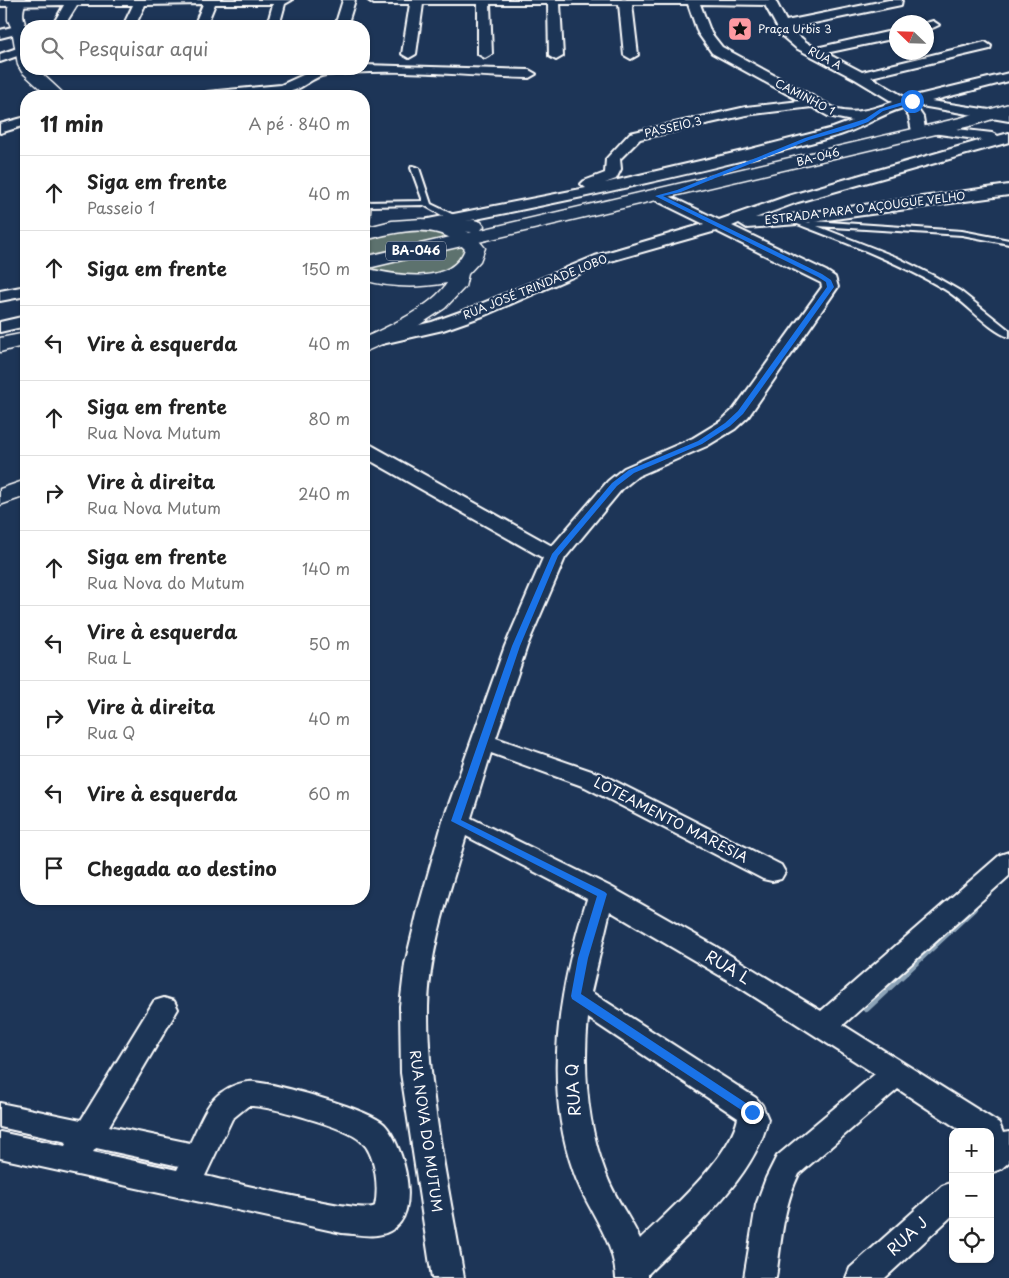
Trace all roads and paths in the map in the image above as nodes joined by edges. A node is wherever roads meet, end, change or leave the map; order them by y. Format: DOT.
graph roads {
  1 [pos="280,0"];
  2 [pos="286,0"];
  3 [pos="349,0"];
  4 [pos="374,0"];
  5 [pos="435,0"];
  6 [pos="625,0"];
  7 [pos="20,1"];
  8 [pos="73,1"];
  9 [pos="140,1"];
  10 [pos="210,1"];
  11 [pos="223,1"];
  12 [pos="417,1"];
  13 [pos="484,1"];
  14 [pos="508,1"];
  15 [pos="554,1"];
  16 [pos="693,1"];
  17 [pos="769,1"];
  18 [pos="0,2"];
  19 [pos="897,2"];
  20 [pos="62,20"];
  21 [pos="132,20"];
  22 [pos="202,20"];
  23 [pos="275,20"];
  24 [pos="343,20"];
  25 [pos="12,22"];
  26 [pos="782,26"];
  27 [pos="0,34"];
  28 [pos="889,36"];
  29 [pos="20,42"];
  30 [pos="985,46"];
  31 [pos="20,51"];
  32 [pos="813,52"];
  33 [pos="409,54"];
  34 [pos="484,54"];
  35 [pos="631,55"];
  36 [pos="556,56"];
  37 [pos="0,58"];
  38 [pos="370,69"];
  39 [pos="529,74"];
  40 [pos="35,75"];
  41 [pos="313,75"];
  42 [pos="860,76"];
  43 [pos="1009,77"];
  44 [pos="51,90"];
  45 [pos="262,90"];
  46 [pos="906,101"];
  47 [pos="814,103"];
  48 [pos="1003,113"];
  49 [pos="872,116"];
  50 [pos="20,123"];
  51 [pos="0,129"];
  52 [pos="925,131"];
  53 [pos="1007,137"];
  54 [pos="807,139"];
  55 [pos="415,168"];
  56 [pos="1009,190"];
  57 [pos="679,191"];
  58 [pos="658,196"];
  59 [pos="561,198"];
  60 [pos="427,203"];
  61 [pos="370,204"];
  62 [pos="455,218"];
  63 [pos="800,221"];
  64 [pos="425,225"];
  65 [pos="719,225"];
  66 [pos="528,226"];
  67 [pos="370,232"];
  68 [pos="1009,242"];
  69 [pos="471,248"];
  70 [pos="370,263"];
  71 [pos="458,272"];
  72 [pos="370,276"];
  73 [pos="407,282"];
  74 [pos="20,292"];
  75 [pos="0,296"];
  76 [pos="418,316"];
  77 [pos="20,322"];
  78 [pos="0,327"];
  79 [pos="1009,334"];
  80 [pos="20,340"];
  81 [pos="373,343"];
  82 [pos="0,345"];
  83 [pos="370,452"];
  84 [pos="20,490"];
  85 [pos="1,498"];
  86 [pos="554,556"];
  87 [pos="483,742"];
  88 [pos="456,821"];
  89 [pos="1009,861"];
  90 [pos="772,872"];
  91 [pos="602,894"];
  92 [pos="576,996"];
  93 [pos="164,1009"];
  94 [pos="823,1026"];
  95 [pos="896,1073"];
  96 [pos="0,1115"];
  97 [pos="88,1134"];
  98 [pos="997,1143"];
  99 [pos="0,1145"];
  100 [pos="198,1157"];
  101 [pos="71,1160"];
  102 [pos="185,1185"];
  103 [pos="949,1199"];
  104 [pos="632,1273"];
  105 [pos="448,1278"];
  106 [pos="760,1278"];
  107 [pos="862,1278"];
  1 -- 2 [label="street"];
  1 -- 11 [label="street"];
  1 -- 23 [label="street"];
  3 -- 24 [label="street"];
  4 -- 12 [label="street"];
  5 -- 12 [label="street"];
  5 -- 13 [label="street"];
  6 -- 15 [label="street"];
  6 -- 16 [label="street"];
  6 -- 35 [label="street"];
  7 -- 8 [label="street"];
  7 -- 18 [label="street"];
  7 -- 25 [label="main road"];
  8 -- 9 [label="street"];
  8 -- 20 [label="street"];
  9 -- 10 [label="street"];
  9 -- 21 [label="street"];
  10 -- 11 [label="street"];
  10 -- 22 [label="street"];
  12 -- 33 [label="street"];
  13 -- 14 [label="street"];
  13 -- 34 [label="street"];
  14 -- 15 [label="street"];
  15 -- 36 [label="street"];
  16 -- 17 [label="street"];
  16 -- 47 [label="street, CAMINHO 1"];
  17 -- 26 [label="street, RUA A"];
  19 -- 26 [label="street"];
  25 -- 27 [label="street"];
  25 -- 29 [label="main road"];
  26 -- 32 [label="street, RUA A"];
  28 -- 32 [label="street"];
  30 -- 42 [label="street"];
  31 -- 37 [label="street"];
  32 -- 42 [label="street, RUA A"];
  38 -- 39 [label="street"];
  40 -- 44 [label="main road"];
  41 -- 45 [label="street"];
  42 -- 46 [label="street, RUA A"];
  43 -- 46 [label="street"];
  46 -- 48 [label="street, RUA A"];
  46 -- 49 [label="street"];
  46 -- 52 [label="street"];
  47 -- 49 [label="street, CAMINHO 1"];
  47 -- 59 [label="street, PASSEIO 3"];
  48 -- 52 [label="main road, BA-046 / BA-046"];
  49 -- 54 [label="street"];
  50 -- 51 [label="street"];
  52 -- 53 [label="street"];
  52 -- 57 [label="main road, BA-046 / BA-046"];
  53 -- 65 [label="street"];
  54 -- 57 [label="main road"];
  54 -- 59 [label="street"];
  55 -- 60 [label="lane"];
  56 -- 63 [label="street, ESTRADA PARA O AÇOUGUE VELHO"];
  57 -- 58 [label="main road, BA-046 / BA-046"];
  58 -- 65 [label="street"];
  58 -- 66 [label="main road, BA-046 / BA-046"];
  59 -- 62 [label="street"];
  60 -- 61 [label="lane"];
  60 -- 62 [label="lane"];
  62 -- 64 [label="street"];
  63 -- 65 [label="street, ESTRADA PARA O AÇOUGUE VELHO"];
  63 -- 68 [label="lane"];
  63 -- 79 [label="lane"];
  64 -- 66 [label="main road"];
  64 -- 67 [label="main road"];
  64 -- 69 [label="main road"];
  65 -- 81 [label="street, RUA JOSÉ TRINDADE LOBO"];
  65 -- 86 [label="street, RUA NOVA DO MUTUM"];
  66 -- 69 [label="main road"];
  69 -- 70 [label="main road, BA-046 / BA-046"];
  69 -- 71 [label="main road"];
  71 -- 73 [label="main road"];
  71 -- 76 [label="main road"];
  72 -- 73 [label="main road"];
  73 -- 76 [label="main road"];
  74 -- 75 [label="street"];
  76 -- 81 [label="main road"];
  77 -- 78 [label="street"];
  80 -- 82 [label="main road"];
  83 -- 86 [label="street"];
  84 -- 85 [label="main road"];
  86 -- 87 [label="street, RUA NOVA DO MUTUM"];
  87 -- 88 [label="street, RUA NOVA DO MUTUM"];
  87 -- 90 [label="street, LOTEAMENTO MARESIA"];
  88 -- 91 [label="street, RUA L"];
  88 -- 105 [label="street, RUA NOVA DO MUTUM"];
  89 -- 94 [label="street"];
  91 -- 92 [label="street, RUA Q"];
  91 -- 94 [label="street, RUA L"];
  92 -- 104 [label="street, RUA Q"];
  92 -- 104 [label="street"];
  93 -- 97 [label="street"];
  94 -- 95 [label="street, RUA L"];
  95 -- 98 [label="street, RUA L"];
  95 -- 106 [label="street"];
  96 -- 97 [label="street"];
  97 -- 100 [label="street"];
  97 -- 101 [label="street"];
  99 -- 101 [label="street"];
  100 -- 102 [label="street"];
  100 -- 102 [label="street"];
  101 -- 102 [label="street"];
  103 -- 107 [label="street, RUA J"];
}
